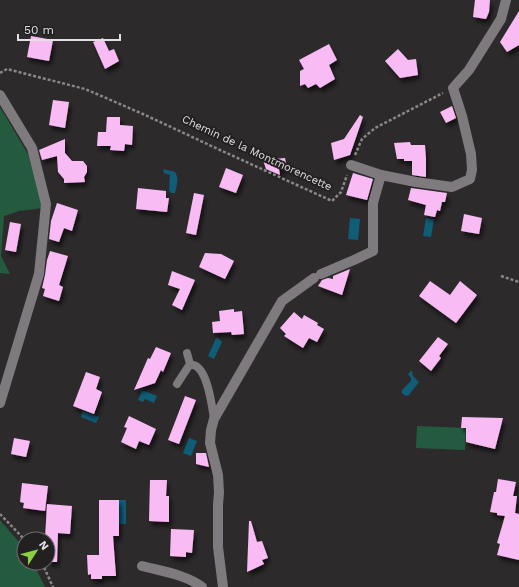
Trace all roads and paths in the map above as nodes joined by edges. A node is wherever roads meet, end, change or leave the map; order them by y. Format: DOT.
graph roads {
  1 [pos="506,0"];
  2 [pos="0,72"];
  3 [pos="453,88"];
  4 [pos="0,95"];
  5 [pos="351,165"];
  6 [pos="382,175"];
  7 [pos="501,276"];
  8 [pos="519,282"];
  9 [pos="187,353"];
  10 [pos="190,364"];
  11 [pos="177,384"];
  12 [pos="0,403"];
  13 [pos="214,419"];
  14 [pos="0,514"];
  15 [pos="16,531"];
  16 [pos="142,566"];
  17 [pos="46,571"];
  18 [pos="54,587"];
  19 [pos="202,587"];
  20 [pos="223,587"];
  1 -- 3 [label="street"];
  2 -- 5 [label="path, Chemin de la Montmorencette"];
  3 -- 5 [label="path, Chemin de la Montmorencette"];
  3 -- 6 [label="street"];
  4 -- 12 [label="street"];
  5 -- 6 [label="street"];
  6 -- 13 [label="street"];
  7 -- 8 [label="path"];
  9 -- 10 [label="lane"];
  10 -- 11 [label="lane"];
  10 -- 13 [label="lane"];
  13 -- 20 [label="street"];
  14 -- 15 [label="path"];
  16 -- 19 [label="street"];
  17 -- 18 [label="path"];
}
